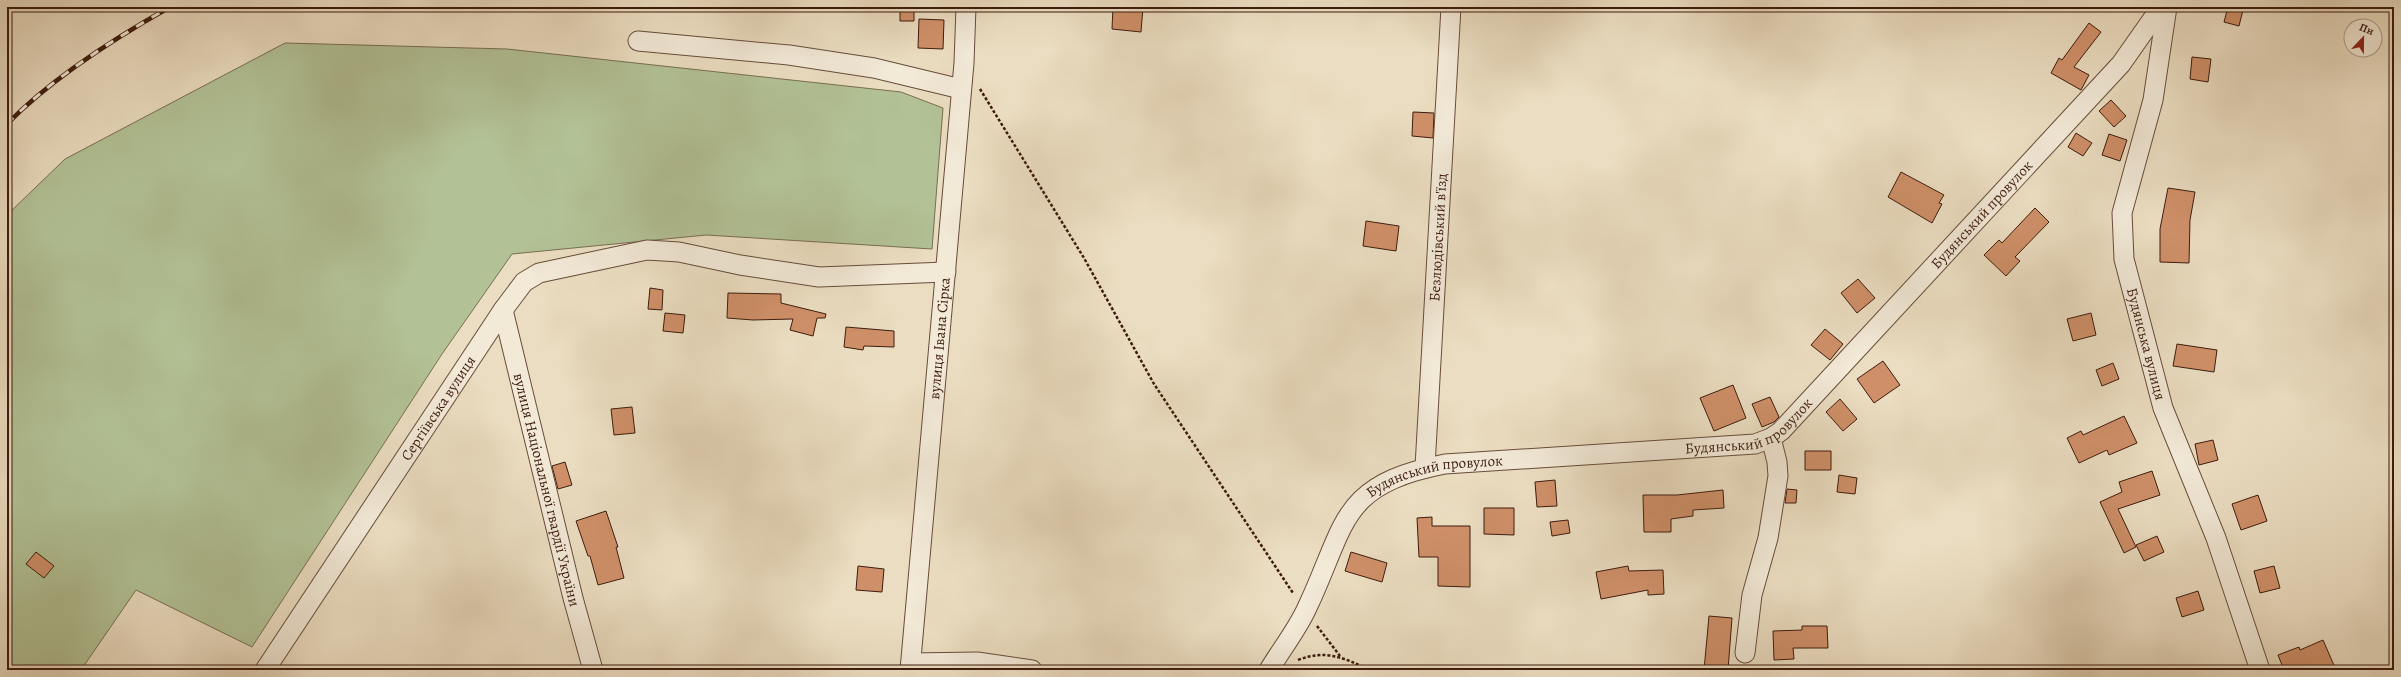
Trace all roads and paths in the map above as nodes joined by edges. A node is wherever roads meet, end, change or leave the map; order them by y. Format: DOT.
graph roads {
  1 [pos="966,7"];
  2 [pos="1451,7"];
  3 [pos="2161,7"];
  4 [pos="2167,7"];
  5 [pos="638,41"];
  6 [pos="964,63"];
  7 [pos="961,89"];
  8 [pos="946,272"];
  9 [pos="503,310"];
  10 [pos="1771,438"];
  11 [pos="1425,468"];
  12 [pos="1306,610"];
  13 [pos="1745,653"];
  14 [pos="1340,656"];
  15 [pos="1293,663"];
  16 [pos="910,667"];
  17 [pos="265,670"];
  18 [pos="593,670"];
  19 [pos="1032,670"];
  20 [pos="1269,670"];
  21 [pos="1370,670"];
  22 [pos="2260,670"];
  1 -- 6 [label="street, вулиця Івана Сірка"];
  2 -- 11 [label="street, Безлюдівський в'їзд"];
  3 -- 10 [label="street, Будянський провулок"];
  4 -- 22 [label="street, Будянська вулиця"];
  5 -- 7 [label="street"];
  6 -- 7 [label="street, вулиця Івана Сірка"];
  6 -- 12 [label="path"];
  7 -- 8 [label="street, вулиця Івана Сірка"];
  8 -- 9 [label="street, Сергіївська вулиця"];
  8 -- 16 [label="street, вулиця Івана Сірка"];
  9 -- 17 [label="street, Сергіївська вулиця"];
  9 -- 18 [label="street, вулиця Національної гвардії України"];
  10 -- 11 [label="street, Будянський провулок"];
  10 -- 13 [label="street"];
  11 -- 12 [label="street, Будянський провулок"];
  12 -- 14 [label="path"];
  12 -- 20 [label="street, Будянський провулок"];
  14 -- 15 [label="path"];
  14 -- 21 [label="path"];
  16 -- 19 [label="street"];
}
